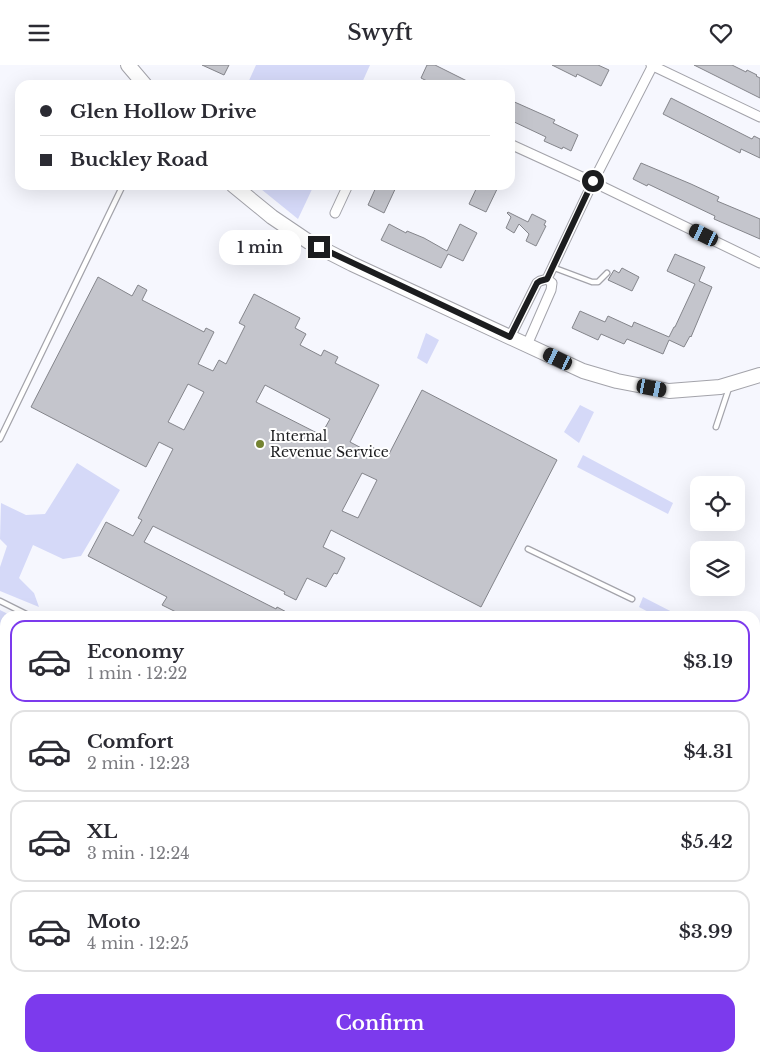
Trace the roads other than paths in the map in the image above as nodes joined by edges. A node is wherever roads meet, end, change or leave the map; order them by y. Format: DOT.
graph roads {
  1 [pos="128,65"];
  2 [pos="652,65"];
  3 [pos="141,80"];
  4 [pos="760,117"];
  5 [pos="515,146"];
  6 [pos="593,181"];
  7 [pos="121,190"];
  8 [pos="239,190"];
  9 [pos="346,190"];
  10 [pos="335,213"];
  11 [pos="760,263"];
  12 [pos="552,267"];
  13 [pos="607,273"];
  14 [pos="547,279"];
  15 [pos="510,337"];
  16 [pos="527,345"];
  17 [pos="760,375"];
  18 [pos="730,384"];
  19 [pos="716,427"];
  20 [pos="0,439"];
  21 [pos="528,549"];
  22 [pos="632,599"];
  23 [pos="0,601"];
  24 [pos="20,611"];
  1 -- 3 [label="street"];
  2 -- 4 [label="street"];
  2 -- 6 [label="street"];
  5 -- 6 [label="street"];
  6 -- 11 [label="street"];
  6 -- 12 [label="street"];
  7 -- 20 [label="lane"];
  8 -- 15 [label="street"];
  9 -- 10 [label="street"];
  12 -- 13 [label="lane"];
  12 -- 14 [label="street"];
  14 -- 15 [label="street"];
  14 -- 16 [label="street"];
  15 -- 16 [label="street"];
  16 -- 18 [label="street"];
  17 -- 18 [label="street"];
  18 -- 19 [label="lane"];
  21 -- 22 [label="lane"];
  23 -- 24 [label="lane"];
}
